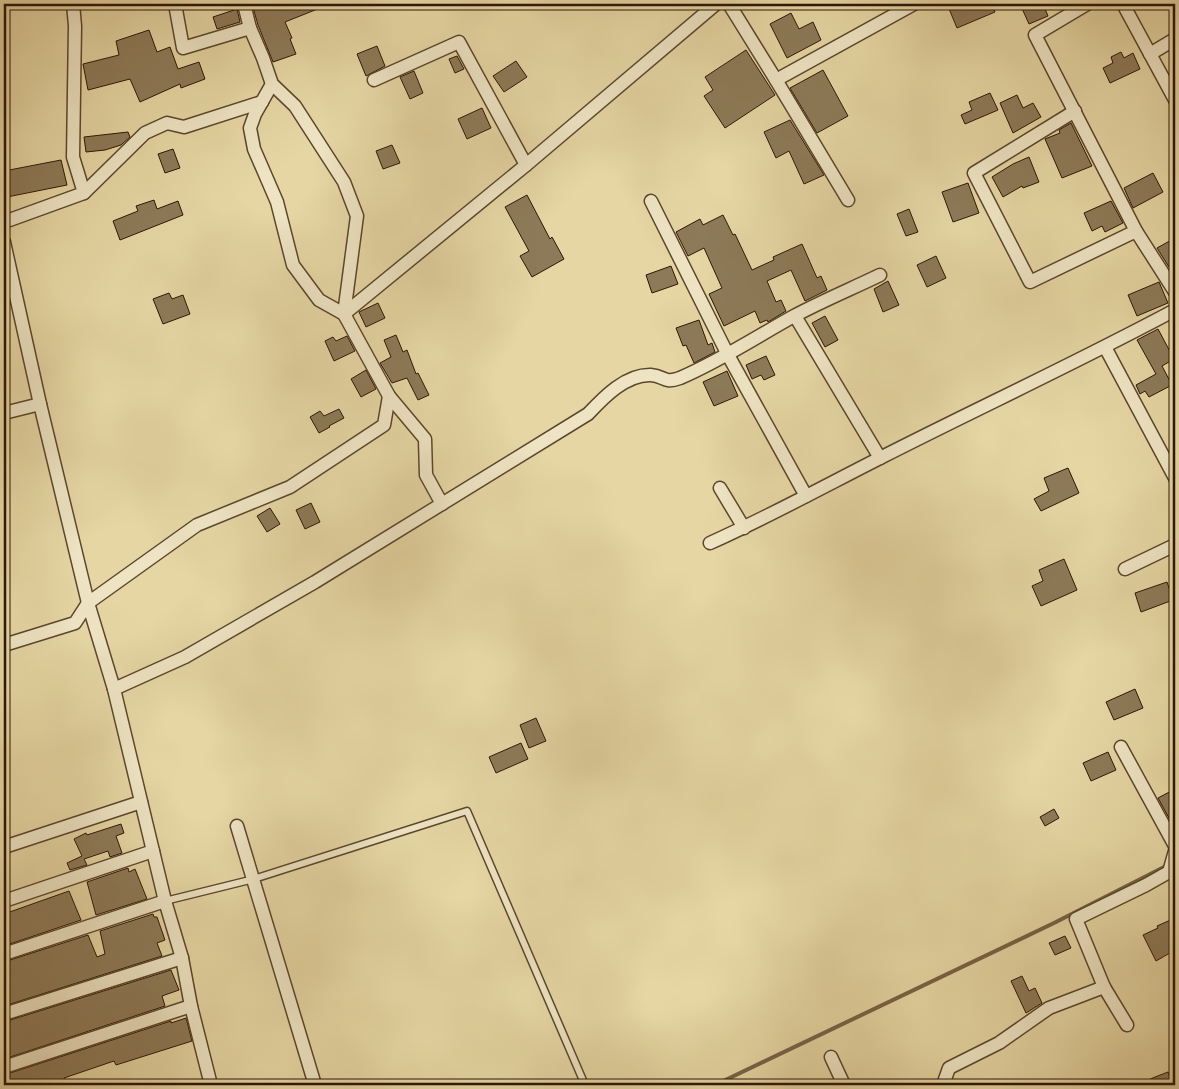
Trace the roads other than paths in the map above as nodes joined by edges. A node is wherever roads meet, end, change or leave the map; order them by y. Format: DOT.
graph roads {
  1 [pos="73,4"];
  2 [pos="174,4"];
  3 [pos="244,4"];
  4 [pos="716,4"];
  5 [pos="729,4"];
  6 [pos="914,4"];
  7 [pos="1087,4"];
  8 [pos="1123,4"];
  9 [pos="250,28"];
  10 [pos="1175,39"];
  11 [pos="1150,54"];
  12 [pos="374,80"];
  13 [pos="776,80"];
  14 [pos="272,84"];
  15 [pos="1175,100"];
  16 [pos="262,102"];
  17 [pos="1075,112"];
  18 [pos="526,165"];
  19 [pos="84,194"];
  20 [pos="848,200"];
  21 [pos="651,201"];
  22 [pos="4,222"];
  23 [pos="1136,232"];
  24 [pos="4,242"];
  25 [pos="880,275"];
  26 [pos="1175,292"];
  27 [pos="1175,310"];
  28 [pos="344,314"];
  29 [pos="795,316"];
  30 [pos="1105,347"];
  31 [pos="728,355"];
  32 [pos="389,396"];
  33 [pos="40,404"];
  34 [pos="4,414"];
  35 [pos="880,458"];
  36 [pos="1175,478"];
  37 [pos="720,488"];
  38 [pos="806,496"];
  39 [pos="442,504"];
  40 [pos="744,528"];
  41 [pos="710,543"];
  42 [pos="1175,545"];
  43 [pos="1125,569"];
  44 [pos="88,603"];
  45 [pos="4,645"];
  46 [pos="114,689"];
  47 [pos="1121,747"];
  48 [pos="141,802"];
  49 [pos="237,826"];
  50 [pos="4,848"];
  51 [pos="153,851"];
  52 [pos="1175,851"];
  53 [pos="254,879"];
  54 [pos="4,901"];
  55 [pos="165,901"];
  56 [pos="4,954"];
  57 [pos="182,958"];
  58 [pos="1104,987"];
  59 [pos="191,1006"];
  60 [pos="4,1014"];
  61 [pos="1127,1025"];
  62 [pos="831,1057"];
  63 [pos="4,1067"];
  64 [pos="211,1085"];
  65 [pos="315,1085"];
  66 [pos="585,1085"];
  67 [pos="844,1085"];
  68 [pos="945,1085"];
  1 -- 19 [label="street"];
  2 -- 9 [label="street"];
  3 -- 9 [label="street"];
  4 -- 18 [label="street"];
  5 -- 13 [label="street"];
  6 -- 13 [label="street"];
  7 -- 17 [label="street"];
  8 -- 11 [label="street"];
  9 -- 14 [label="street"];
  10 -- 11 [label="street"];
  11 -- 15 [label="street"];
  12 -- 18 [label="street"];
  13 -- 20 [label="street"];
  14 -- 16 [label="street"];
  14 -- 28 [label="street"];
  16 -- 19 [label="street"];
  16 -- 28 [label="street"];
  17 -- 23 [label="street"];
  17 -- 23 [label="street"];
  18 -- 28 [label="street"];
  19 -- 22 [label="street"];
  21 -- 31 [label="street"];
  23 -- 26 [label="street"];
  24 -- 33 [label="street"];
  25 -- 29 [label="street"];
  27 -- 30 [label="street"];
  28 -- 32 [label="street"];
  29 -- 31 [label="street"];
  29 -- 35 [label="street"];
  30 -- 35 [label="street"];
  30 -- 36 [label="street"];
  31 -- 38 [label="street"];
  31 -- 39 [label="street"];
  32 -- 39 [label="street"];
  32 -- 44 [label="street"];
  33 -- 34 [label="street"];
  33 -- 44 [label="street"];
  35 -- 38 [label="street"];
  37 -- 40 [label="street"];
  38 -- 40 [label="street"];
  39 -- 46 [label="street"];
  40 -- 41 [label="street"];
  42 -- 43 [label="street"];
  44 -- 45 [label="street"];
  44 -- 46 [label="street"];
  46 -- 48 [label="street"];
  47 -- 52 [label="street"];
  48 -- 50 [label="street"];
  48 -- 51 [label="street"];
  49 -- 53 [label="street"];
  51 -- 54 [label="street"];
  51 -- 55 [label="street"];
  52 -- 58 [label="street"];
  53 -- 55 [label="lane"];
  53 -- 65 [label="street"];
  53 -- 66 [label="lane"];
  55 -- 56 [label="street"];
  55 -- 57 [label="street"];
  57 -- 59 [label="street"];
  57 -- 60 [label="street"];
  58 -- 61 [label="street"];
  58 -- 68 [label="street"];
  59 -- 63 [label="street"];
  59 -- 64 [label="street"];
  62 -- 67 [label="street"];
}
